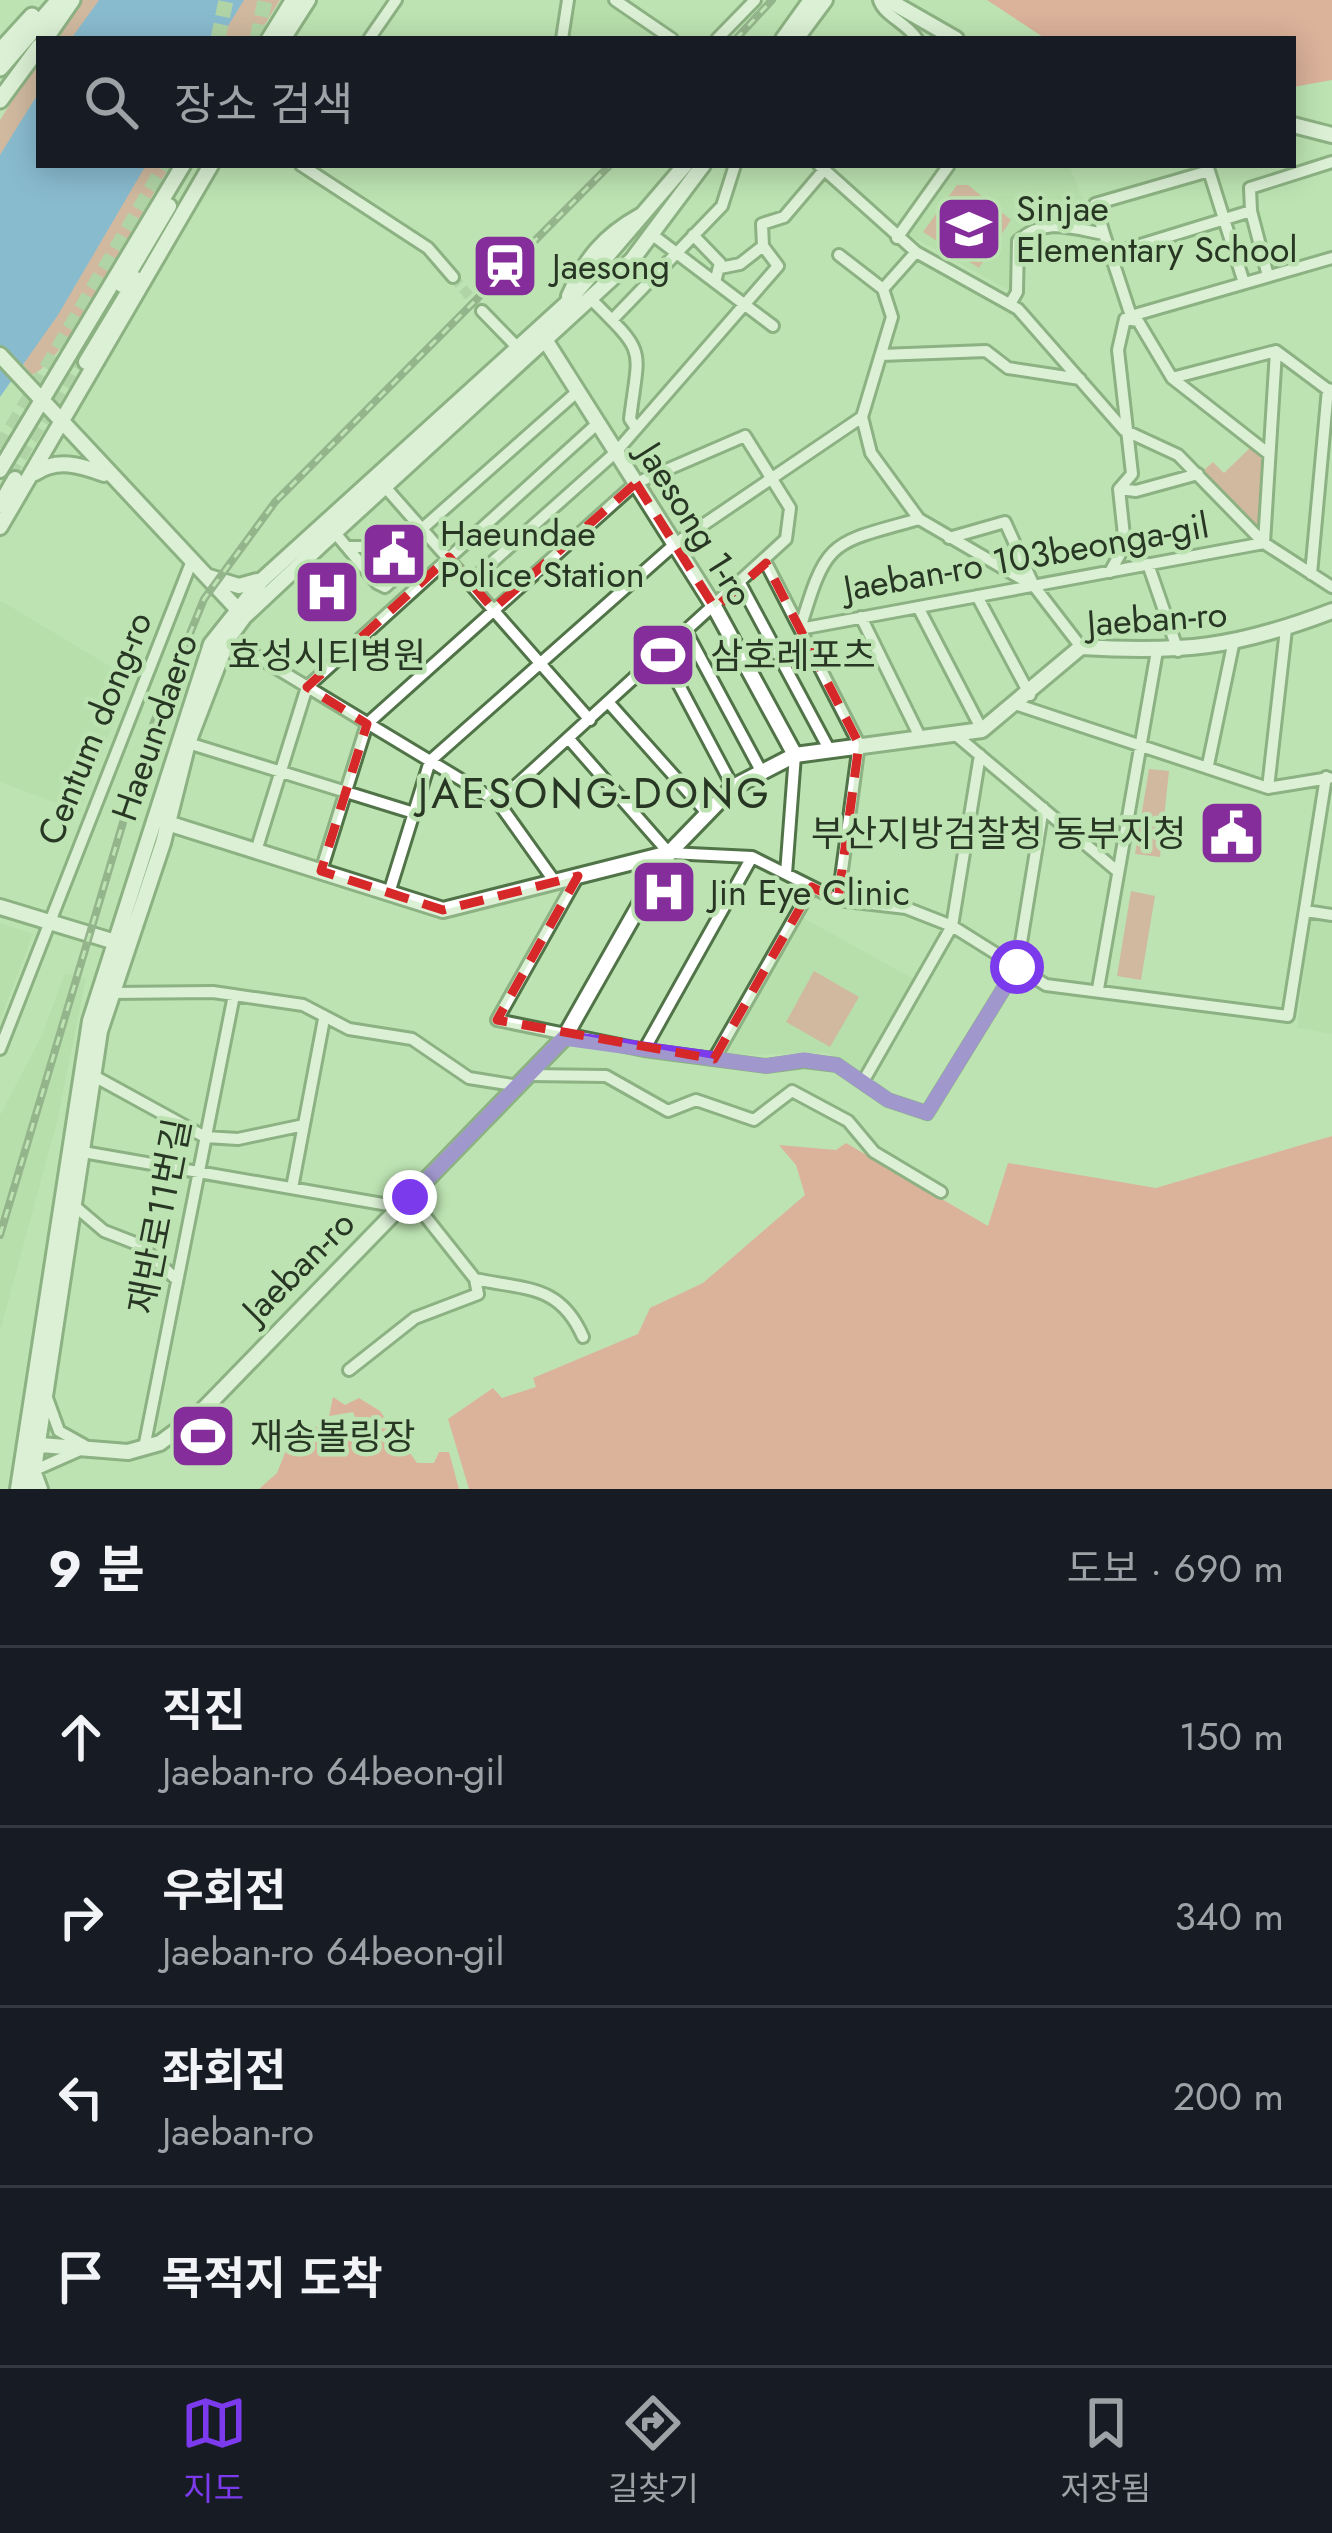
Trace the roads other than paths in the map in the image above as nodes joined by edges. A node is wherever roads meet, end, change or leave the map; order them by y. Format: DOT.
graph roads {
  1 [pos="45,0"];
  2 [pos="59,0"];
  3 [pos="72,0"];
  4 [pos="293,0"];
  5 [pos="308,0"];
  6 [pos="396,0"];
  7 [pos="568,0"];
  8 [pos="615,0"];
  9 [pos="755,0"];
  10 [pos="811,0"];
  11 [pos="825,0"];
  12 [pos="883,0"];
  13 [pos="917,29"];
  14 [pos="47,36"];
  15 [pos="271,36"];
  16 [pos="285,36"];
  17 [pos="371,36"];
  18 [pos="562,36"];
  19 [pos="668,36"];
  20 [pos="720,36"];
  21 [pos="785,36"];
  22 [pos="798,36"];
  23 [pos="0,51"];
  24 [pos="36,51"];
  25 [pos="0,68"];
  26 [pos="0,100"];
  27 [pos="1296,126"];
  28 [pos="1332,134"];
  29 [pos="1332,162"];
  30 [pos="186,168"];
  31 [pos="205,168"];
  32 [pos="306,168"];
  33 [pos="682,168"];
  34 [pos="701,168"];
  35 [pos="734,168"];
  36 [pos="822,168"];
  37 [pos="948,168"];
  38 [pos="1251,212"];
  39 [pos="1223,219"];
  40 [pos="1104,234"];
  41 [pos="654,236"];
  42 [pos="693,236"];
  43 [pos="897,238"];
  44 [pos="763,246"];
  45 [pos="916,252"];
  46 [pos="676,253"];
  47 [pos="1111,254"];
  48 [pos="839,255"];
  49 [pos="1332,258"];
  50 [pos="720,268"];
  51 [pos="1268,276"];
  52 [pos="453,277"];
  53 [pos="715,282"];
  54 [pos="1244,283"];
  55 [pos="883,289"];
  56 [pos="591,299"];
  57 [pos="1010,304"];
  58 [pos="746,305"];
  59 [pos="482,311"];
  60 [pos="1132,316"];
  61 [pos="613,319"];
  62 [pos="773,326"];
  63 [pos="542,336"];
  64 [pos="1276,351"];
  65 [pos="523,352"];
  66 [pos="0,355"];
  67 [pos="881,355"];
  68 [pos="81,363"];
  69 [pos="55,378"];
  70 [pos="1172,378"];
  71 [pos="1080,379"];
  72 [pos="26,385"];
  73 [pos="1330,390"];
  74 [pos="578,391"];
  75 [pos="41,401"];
  76 [pos="862,417"];
  77 [pos="598,423"];
  78 [pos="63,425"];
  79 [pos="636,428"];
  80 [pos="1124,430"];
  81 [pos="616,452"];
  82 [pos="1269,454"];
  83 [pos="15,473"];
  84 [pos="1198,474"];
  85 [pos="111,476"];
  86 [pos="771,476"];
  87 [pos="636,483"];
  88 [pos="386,488"];
  89 [pos="0,490"];
  90 [pos="1119,490"];
  91 [pos="0,505"];
  92 [pos="919,519"];
  93 [pos="0,527"];
  94 [pos="423,528"];
  95 [pos="332,529"];
  96 [pos="949,538"];
  97 [pos="1264,543"];
  98 [pos="675,544"];
  99 [pos="349,547"];
  100 [pos="448,557"];
  101 [pos="766,562"];
  102 [pos="1148,564"];
  103 [pos="197,569"];
  104 [pos="1110,572"];
  105 [pos="1311,574"];
  106 [pos="262,580"];
  107 [pos="470,582"];
  108 [pos="741,586"];
  109 [pos="1034,586"];
  110 [pos="1332,587"];
  111 [pos="977,596"];
  112 [pos="918,607"];
  113 [pos="716,608"];
  114 [pos="493,609"];
  115 [pos="1332,611"];
  116 [pos="240,612"];
  117 [pos="862,617"];
  118 [pos="800,628"];
  119 [pos="1286,629"];
  120 [pos="687,634"];
  121 [pos="228,639"];
  122 [pos="1233,645"];
  123 [pos="1081,647"];
  124 [pos="1157,651"];
  125 [pos="1178,652"];
  126 [pos="663,655"];
  127 [pos="540,663"];
  128 [pos="307,687"];
  129 [pos="1024,700"];
  130 [pos="609,703"];
  131 [pos="590,720"];
  132 [pos="368,724"];
  133 [pos="982,730"];
  134 [pos="958,736"];
  135 [pos="568,739"];
  136 [pos="921,739"];
  137 [pos="188,743"];
  138 [pos="859,745"];
  139 [pos="1138,745"];
  140 [pos="829,749"];
  141 [pos="795,755"];
  142 [pos="980,755"];
  143 [pos="430,761"];
  144 [pos="1208,765"];
  145 [pos="760,769"];
  146 [pos="281,772"];
  147 [pos="1329,778"];
  148 [pos="734,787"];
  149 [pos="1268,788"];
  150 [pos="346,792"];
  151 [pos="497,802"];
  152 [pos="1043,808"];
  153 [pos="414,813"];
  154 [pos="707,813"];
  155 [pos="160,820"];
  156 [pos="256,851"];
  157 [pos="669,853"];
  158 [pos="752,857"];
  159 [pos="1117,870"];
  160 [pos="321,872"];
  161 [pos="786,874"];
  162 [pos="578,876"];
  163 [pos="555,882"];
  164 [pos="812,887"];
  165 [pos="389,893"];
  166 [pos="838,900"];
  167 [pos="0,907"];
  168 [pos="1306,911"];
  169 [pos="1332,915"];
  170 [pos="49,922"];
  171 [pos="952,926"];
  172 [pos="112,941"];
  173 [pos="1017,967"];
  174 [pos="1098,989"];
  175 [pos="104,992"];
  176 [pos="234,995"];
  177 [pos="324,1019"];
  178 [pos="564,1038"];
  179 [pos="0,1049"];
  180 [pos="644,1050"];
  181 [pos="714,1059"];
  182 [pos="786,1063"];
  183 [pos="94,1076"];
  184 [pos="524,1080"];
  185 [pos="864,1080"];
  186 [pos="792,1091"];
  187 [pos="304,1125"];
  188 [pos="205,1137"];
  189 [pos="83,1152"];
  190 [pos="198,1172"];
  191 [pos="292,1188"];
  192 [pos="941,1192"];
  193 [pos="405,1202"];
  194 [pos="77,1208"];
  195 [pos="475,1279"];
  196 [pos="177,1280"];
  197 [pos="583,1337"];
  198 [pos="350,1370"];
  199 [pos="45,1393"];
  200 [pos="33,1444"];
  201 [pos="93,1448"];
  202 [pos="144,1448"];
  203 [pos="34,1470"];
  204 [pos="19,1489"];
  205 [pos="31,1489"];
  206 [pos="41,1489"];
  1 -- 23 [label="highway"];
  2 -- 25 [label="highway"];
  3 -- 14 [label="highway"];
  4 -- 15 [label="main road"];
  5 -- 16 [label="main road"];
  6 -- 17 [label="street"];
  7 -- 18 [label="street"];
  8 -- 19 [label="street"];
  9 -- 20 [label="street"];
  10 -- 21 [label="main road"];
  11 -- 22 [label="main road"];
  12 -- 13 [label="main road"];
  24 -- 26 [label="highway"];
  27 -- 28 [label="main road"];
  29 -- 38 [label="street"];
  30 -- 68 [label="main road"];
  31 -- 68 [label="main road"];
  32 -- 52 [label="street"];
  33 -- 63 [label="main road, Haeun-daero"];
  34 -- 41 [label="main road, Haeun-daero"];
  35 -- 42 [label="street"];
  36 -- 43 [label="street"];
  36 -- 44 [label="street"];
  37 -- 43 [label="street"];
  38 -- 39 [label="street"];
  38 -- 51 [label="street"];
  39 -- 40 [label="street"];
  39 -- 47 [label="street"];
  39 -- 54 [label="street"];
  40 -- 47 [label="street"];
  40 -- 57 [label="street"];
  41 -- 46 [label="street"];
  41 -- 56 [label="main road, Haeun-daero"];
  42 -- 46 [label="street"];
  42 -- 50 [label="street"];
  43 -- 45 [label="street"];
  44 -- 50 [label="street"];
  44 -- 58 [label="street"];
  45 -- 55 [label="street"];
  45 -- 57 [label="street"];
  46 -- 53 [label="street"];
  46 -- 61 [label="street"];
  47 -- 60 [label="street"];
  48 -- 55 [label="street"];
  49 -- 51 [label="street"];
  50 -- 53 [label="street"];
  51 -- 54 [label="street"];
  53 -- 58 [label="street"];
  54 -- 60 [label="street"];
  55 -- 67 [label="street"];
  56 -- 61 [label="street"];
  56 -- 63 [label="main road, Haeun-daero"];
  57 -- 71 [label="street"];
  58 -- 62 [label="street"];
  58 -- 79 [label="street"];
  59 -- 65 [label="street"];
  60 -- 70 [label="street"];
  60 -- 80 [label="street"];
  61 -- 79 [label="street"];
  63 -- 65 [label="main road, Haeun-daero"];
  63 -- 74 [label="main road, Jaesong 1-ro"];
  64 -- 70 [label="street"];
  64 -- 73 [label="street"];
  64 -- 82 [label="street"];
  65 -- 88 [label="main road, Haeun-daero"];
  65 -- 95 [label="main road, Haeun-daero"];
  66 -- 72 [label="main road"];
  67 -- 71 [label="street"];
  67 -- 76 [label="street"];
  68 -- 69 [label="main road"];
  68 -- 78 [label="main road"];
  69 -- 72 [label="main road"];
  69 -- 75 [label="main road"];
  70 -- 82 [label="street"];
  71 -- 80 [label="street"];
  72 -- 75 [label="main road"];
  73 -- 105 [label="street"];
  74 -- 77 [label="main road, Jaesong 1-ro"];
  74 -- 94 [label="street"];
  75 -- 78 [label="main road"];
  75 -- 83 [label="main road"];
  76 -- 86 [label="street"];
  76 -- 92 [label="street"];
  77 -- 81 [label="main road, Jaesong 1-ro"];
  77 -- 100 [label="street"];
  78 -- 83 [label="main road"];
  78 -- 85 [label="main road"];
  79 -- 81 [label="street"];
  80 -- 84 [label="street"];
  80 -- 90 [label="street"];
  81 -- 87 [label="main road, Jaesong 1-ro"];
  81 -- 107 [label="street"];
  82 -- 97 [label="street"];
  83 -- 85 [label="main road"];
  83 -- 89 [label="main road"];
  83 -- 91 [label="main road"];
  83 -- 93 [label="main road"];
  84 -- 90 [label="street"];
  84 -- 97 [label="street"];
  85 -- 103 [label="main road"];
  86 -- 87 [label="street"];
  86 -- 98 [label="street"];
  86 -- 101 [label="street"];
  87 -- 98 [label="main road, Jaesong 1-ro"];
  87 -- 114 [label="street"];
  88 -- 94 [label="street"];
  88 -- 95 [label="main road, Haeun-daero"];
  90 -- 104 [label="street"];
  92 -- 96 [label="street"];
  92 -- 118 [label="street"];
  94 -- 100 [label="street"];
  95 -- 99 [label="street"];
  95 -- 106 [label="main road, Haeun-daero"];
  95 -- 116 [label="main road, Haeun-daero"];
  96 -- 109 [label="street"];
  96 -- 109 [label="street"];
  97 -- 102 [label="street, Jaeban-ro 103beonga-gil"];
  97 -- 105 [label="street"];
  98 -- 113 [label="main road, Jaesong 1-ro"];
  98 -- 127 [label="street"];
  100 -- 107 [label="street"];
  100 -- 128 [label="street"];
  101 -- 108 [label="street"];
  101 -- 118 [label="street"];
  102 -- 104 [label="street, Jaeban-ro 103beonga-gil"];
  102 -- 125 [label="street"];
  103 -- 106 [label="main road"];
  103 -- 116 [label="main road"];
  103 -- 170 [label="street, Centum dong-ro"];
  104 -- 109 [label="street, Jaeban-ro 103beonga-gil"];
  105 -- 110 [label="street"];
  106 -- 116 [label="main road, Haeun-daero"];
  107 -- 114 [label="street"];
  108 -- 113 [label="street"];
  108 -- 140 [label="street"];
  109 -- 111 [label="street, Jaeban-ro 103beonga-gil"];
  109 -- 123 [label="street"];
  111 -- 112 [label="street, Jaeban-ro 103beonga-gil"];
  111 -- 129 [label="street"];
  112 -- 117 [label="street, Jaeban-ro 103beonga-gil"];
  112 -- 133 [label="street"];
  113 -- 120 [label="street"];
  113 -- 141 [label="main road, Jaesong 1-ro"];
  114 -- 127 [label="street"];
  114 -- 132 [label="street"];
  115 -- 119 [label="main road, Jaeban-ro"];
  116 -- 121 [label="main road, Haeun-daero"];
  116 -- 155 [label="main road, Haeun-daero"];
  117 -- 118 [label="street, Jaeban-ro 103beonga-gil"];
  117 -- 136 [label="street"];
  118 -- 138 [label="street"];
  119 -- 122 [label="main road, Jaeban-ro"];
  119 -- 149 [label="street"];
  120 -- 126 [label="street"];
  120 -- 145 [label="street"];
  121 -- 128 [label="street"];
  121 -- 137 [label="main road, Haeun-daero"];
  122 -- 125 [label="main road, Jaeban-ro"];
  122 -- 144 [label="street"];
  123 -- 124 [label="main road, Jaeban-ro"];
  123 -- 129 [label="main road, Jaeban-ro"];
  124 -- 125 [label="main road, Jaeban-ro"];
  124 -- 139 [label="street"];
  126 -- 130 [label="street"];
  126 -- 148 [label="street"];
  127 -- 131 [label="street"];
  127 -- 143 [label="street"];
  128 -- 132 [label="street"];
  128 -- 146 [label="street"];
  129 -- 133 [label="main road, Jaeban-ro"];
  129 -- 139 [label="street"];
  130 -- 131 [label="street"];
  130 -- 154 [label="street"];
  131 -- 135 [label="street"];
  132 -- 143 [label="street"];
  132 -- 150 [label="street"];
  133 -- 134 [label="main road, Jaeban-ro"];
  134 -- 136 [label="main road, Jaeban-ro"];
  134 -- 142 [label="street"];
  135 -- 151 [label="street"];
  135 -- 157 [label="street"];
  136 -- 138 [label="main road, Jaeban-ro"];
  137 -- 146 [label="street"];
  137 -- 155 [label="main road, Haeun-daero"];
  138 -- 140 [label="main road, Jaeban-ro"];
  138 -- 166 [label="street"];
  139 -- 144 [label="street"];
  139 -- 159 [label="street"];
  140 -- 141 [label="main road, Jaeban-ro"];
  141 -- 145 [label="main road, Jaeban-ro"];
  141 -- 161 [label="street"];
  142 -- 152 [label="street"];
  142 -- 171 [label="street"];
  143 -- 151 [label="street"];
  143 -- 153 [label="street"];
  144 -- 149 [label="street"];
  145 -- 148 [label="main road, Jaeban-ro"];
  146 -- 150 [label="street"];
  146 -- 156 [label="street"];
  147 -- 149 [label="street"];
  147 -- 168 [label="street"];
  148 -- 154 [label="main road, Jaeban-ro"];
  150 -- 153 [label="street"];
  150 -- 160 [label="street"];
  151 -- 163 [label="street"];
  152 -- 159 [label="street"];
  152 -- 173 [label="street"];
  153 -- 165 [label="street"];
  154 -- 157 [label="main road, Jaeban-ro"];
  155 -- 156 [label="main road"];
  155 -- 172 [label="main road, Haeun-daero"];
  155 -- 175 [label="main road, Haeun-daero"];
  156 -- 160 [label="main road"];
  157 -- 158 [label="street"];
  157 -- 162 [label="main road"];
  157 -- 178 [label="main road, Jaeban-ro"];
  158 -- 161 [label="street"];
  158 -- 180 [label="street"];
  159 -- 174 [label="street"];
  160 -- 165 [label="main road"];
  161 -- 164 [label="street"];
  162 -- 163 [label="main road"];
  162 -- 178 [label="street"];
  163 -- 165 [label="main road"];
  164 -- 166 [label="street"];
  164 -- 181 [label="street"];
  166 -- 171 [label="street"];
  167 -- 170 [label="main road"];
  168 -- 169 [label="street"];
  168 -- 174 [label="street"];
  170 -- 172 [label="main road"];
  170 -- 179 [label="street, Centum dong-ro"];
  171 -- 173 [label="street"];
  171 -- 185 [label="street"];
  172 -- 175 [label="main road, Haeun-daero"];
  173 -- 174 [label="street"];
  173 -- 185 [label="street"];
  175 -- 176 [label="street"];
  175 -- 183 [label="main road, Haeun-daero"];
  175 -- 200 [label="main road, Haeun-daero"];
  176 -- 177 [label="street"];
  176 -- 188 [label="street, 재반로11번길"];
  177 -- 184 [label="street"];
  177 -- 187 [label="street"];
  178 -- 180 [label="street"];
  178 -- 184 [label="main road, Jaeban-ro"];
  180 -- 181 [label="street"];
  181 -- 182 [label="street"];
  182 -- 185 [label="street"];
  182 -- 186 [label="street"];
  183 -- 188 [label="street"];
  183 -- 189 [label="main road, Haeun-daero"];
  184 -- 186 [label="street"];
  184 -- 193 [label="main road, Jaeban-ro"];
  186 -- 192 [label="street"];
  187 -- 188 [label="street"];
  187 -- 191 [label="street"];
  188 -- 190 [label="street, 재반로11번길"];
  189 -- 190 [label="street"];
  189 -- 194 [label="main road, Haeun-daero"];
  190 -- 191 [label="street"];
  190 -- 196 [label="street, 재반로11번길"];
  191 -- 193 [label="street"];
  193 -- 195 [label="street"];
  193 -- 202 [label="main road, Jaeban-ro"];
  194 -- 196 [label="street"];
  194 -- 199 [label="main road, Haeun-daero"];
  195 -- 197 [label="street"];
  195 -- 198 [label="street"];
  196 -- 202 [label="street, 재반로11번길"];
  199 -- 200 [label="main road, Haeun-daero"];
  199 -- 201 [label="street"];
  200 -- 201 [label="main road"];
  200 -- 203 [label="main road, Haeun-daero"];
  200 -- 204 [label="main road, Haeun-daero"];
  201 -- 202 [label="main road"];
  201 -- 203 [label="street"];
  203 -- 205 [label="main road, Haeun-daero"];
  203 -- 206 [label="street"];
}
